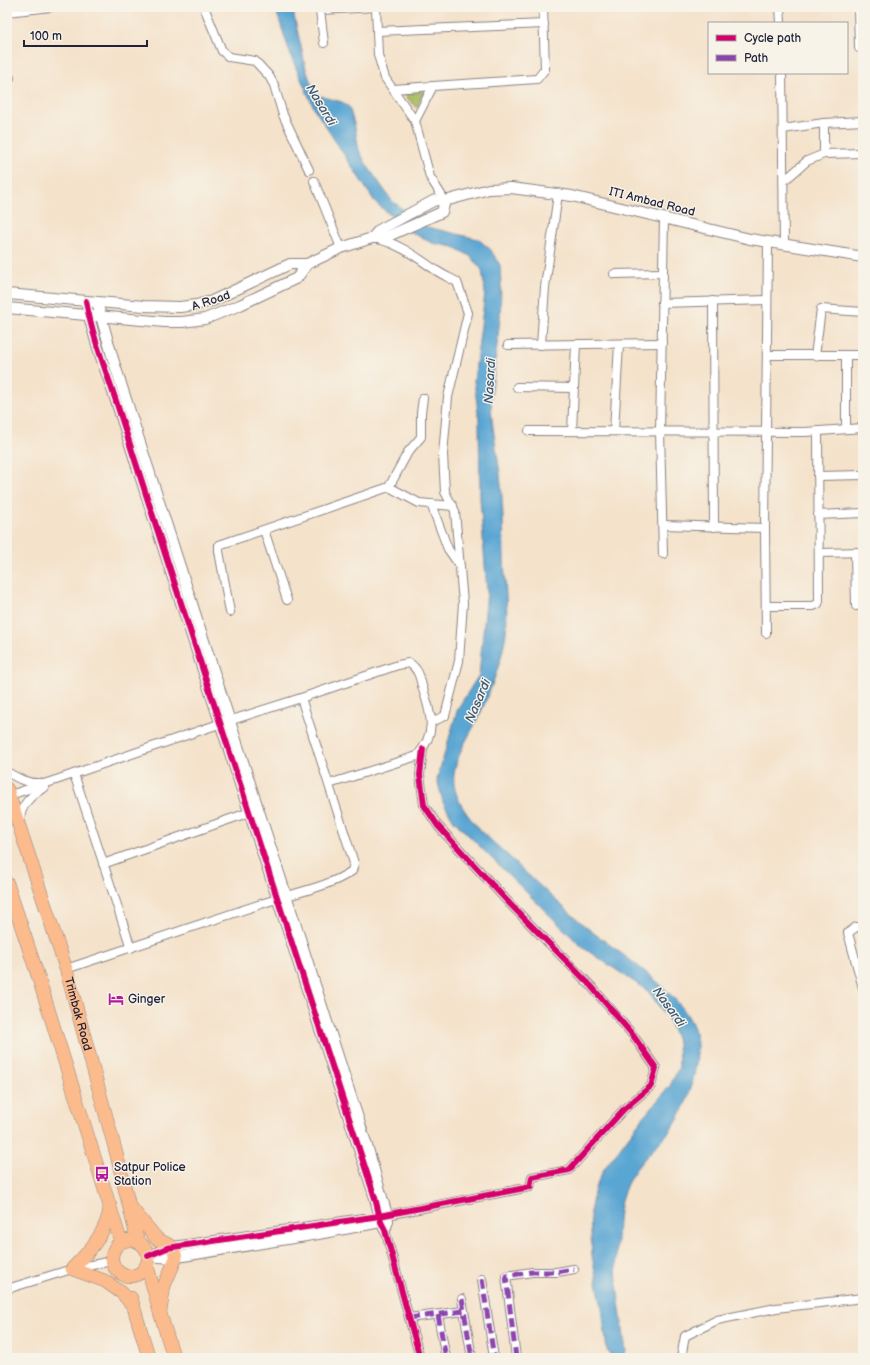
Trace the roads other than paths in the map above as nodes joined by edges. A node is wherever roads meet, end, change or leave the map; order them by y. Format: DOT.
graph roads {
  1 [pos="51,7"];
  2 [pos="204,7"];
  3 [pos="376,7"];
  4 [pos="543,7"];
  5 [pos="780,7"];
  6 [pos="858,7"];
  7 [pos="7,12"];
  8 [pos="781,22"];
  9 [pos="544,24"];
  10 [pos="377,31"];
  11 [pos="324,43"];
  12 [pos="859,48"];
  13 [pos="782,74"];
  14 [pos="433,86"];
  15 [pos="394,89"];
  16 [pos="415,121"];
  17 [pos="863,121"];
  18 [pos="824,123"];
  19 [pos="783,129"];
  20 [pos="863,153"];
  21 [pos="824,154"];
  22 [pos="309,170"];
  23 [pos="314,181"];
  24 [pos="784,181"];
  25 [pos="558,194"];
  26 [pos="440,201"];
  27 [pos="664,218"];
  28 [pos="378,235"];
  29 [pos="768,242"];
  30 [pos="784,244"];
  31 [pos="341,248"];
  32 [pos="863,257"];
  33 [pos="307,264"];
  34 [pos="663,273"];
  35 [pos="614,274"];
  36 [pos="7,294"];
  37 [pos="767,300"];
  38 [pos="86,301"];
  39 [pos="713,301"];
  40 [pos="97,302"];
  41 [pos="662,303"];
  42 [pos="7,308"];
  43 [pos="863,312"];
  44 [pos="89,315"];
  45 [pos="100,316"];
  46 [pos="662,343"];
  47 [pos="576,344"];
  48 [pos="618,344"];
  49 [pos="541,345"];
  50 [pos="508,346"];
  51 [pos="846,355"];
  52 [pos="863,355"];
  53 [pos="767,356"];
  54 [pos="815,356"];
  55 [pos="517,387"];
  56 [pos="574,388"];
  57 [pos="423,398"];
  58 [pos="863,428"];
  59 [pos="846,429"];
  60 [pos="529,431"];
  61 [pos="572,431"];
  62 [pos="614,431"];
  63 [pos="660,431"];
  64 [pos="713,431"];
  65 [pos="818,431"];
  66 [pos="766,432"];
  67 [pos="818,476"];
  68 [pos="863,476"];
  69 [pos="389,487"];
  70 [pos="431,504"];
  71 [pos="453,506"];
  72 [pos="863,513"];
  73 [pos="818,515"];
  74 [pos="663,525"];
  75 [pos="714,527"];
  76 [pos="765,528"];
  77 [pos="264,530"];
  78 [pos="859,552"];
  79 [pos="820,553"];
  80 [pos="664,554"];
  81 [pos="460,567"];
  82 [pos="287,600"];
  83 [pos="766,606"];
  84 [pos="856,606"];
  85 [pos="230,612"];
  86 [pos="766,632"];
  87 [pos="301,698"];
  88 [pos="230,720"];
  89 [pos="431,722"];
  90 [pos="219,724"];
  91 [pos="423,749"];
  92 [pos="7,772"];
  93 [pos="74,774"];
  94 [pos="56,780"];
  95 [pos="329,784"];
  96 [pos="8,793"];
  97 [pos="254,811"];
  98 [pos="20,827"];
  99 [pos="103,864"];
  100 [pos="7,883"];
  101 [pos="282,897"];
  102 [pos="863,926"];
  103 [pos="130,948"];
  104 [pos="66,969"];
  105 [pos="863,988"];
  106 [pos="110,1206"];
  107 [pos="129,1206"];
  108 [pos="384,1221"];
  109 [pos="122,1242"];
  110 [pos="138,1242"];
  111 [pos="175,1252"];
  112 [pos="148,1261"];
  113 [pos="112,1262"];
  114 [pos="72,1269"];
  115 [pos="574,1269"];
  116 [pos="125,1276"];
  117 [pos="482,1279"];
  118 [pos="7,1289"];
  119 [pos="863,1298"];
  120 [pos="462,1299"];
  121 [pos="134,1307"];
  122 [pos="464,1311"];
  123 [pos="160,1313"];
  124 [pos="438,1315"];
  125 [pos="409,1318"];
  126 [pos="149,1358"];
  127 [pos="174,1358"];
  128 [pos="420,1358"];
  129 [pos="446,1358"];
  130 [pos="472,1358"];
  131 [pos="494,1358"];
  132 [pos="516,1358"];
  133 [pos="681,1358"];
  1 -- 7 [label="street"];
  2 -- 22 [label="street"];
  3 -- 10 [label="street"];
  3 -- 11 [label="street"];
  4 -- 9 [label="street"];
  5 -- 8 [label="street"];
  6 -- 12 [label="street"];
  9 -- 10 [label="street"];
  9 -- 14 [label="street"];
  10 -- 15 [label="street"];
  13 -- 19 [label="street"];
  14 -- 15 [label="street"];
  14 -- 16 [label="street"];
  15 -- 16 [label="street"];
  16 -- 26 [label="street"];
  17 -- 18 [label="street"];
  18 -- 19 [label="street"];
  18 -- 21 [label="street"];
  19 -- 24 [label="street"];
  20 -- 21 [label="street"];
  21 -- 24 [label="street"];
  23 -- 31 [label="street"];
  24 -- 30 [label="street"];
  25 -- 26 [label="street, ITI Ambad Road"];
  25 -- 27 [label="street, ITI Ambad Road"];
  25 -- 49 [label="street"];
  26 -- 28 [label="street, ITI Ambad Road"];
  26 -- 28 [label="street"];
  27 -- 29 [label="street, ITI Ambad Road"];
  27 -- 34 [label="street"];
  28 -- 31 [label="street, A Road"];
  28 -- 71 [label="street"];
  29 -- 30 [label="street, ITI Ambad Road"];
  29 -- 37 [label="street"];
  30 -- 32 [label="street, ITI Ambad Road"];
  31 -- 33 [label="street, A Road"];
  33 -- 40 [label="street"];
  33 -- 45 [label="street, A Road"];
  34 -- 35 [label="street"];
  34 -- 41 [label="street"];
  36 -- 38 [label="street"];
  37 -- 39 [label="street"];
  37 -- 53 [label="street"];
  38 -- 40 [label="street"];
  38 -- 44 [label="street"];
  39 -- 41 [label="street"];
  39 -- 64 [label="street"];
  40 -- 45 [label="street"];
  41 -- 46 [label="street"];
  42 -- 44 [label="street, A Road"];
  43 -- 54 [label="street"];
  44 -- 45 [label="street, A Road"];
  44 -- 90 [label="street"];
  45 -- 88 [label="street"];
  46 -- 48 [label="street"];
  46 -- 63 [label="street"];
  47 -- 48 [label="street"];
  47 -- 49 [label="street"];
  47 -- 56 [label="street"];
  48 -- 62 [label="street"];
  49 -- 50 [label="street"];
  51 -- 52 [label="street"];
  51 -- 54 [label="street"];
  51 -- 59 [label="street"];
  53 -- 54 [label="street"];
  53 -- 66 [label="street"];
  55 -- 56 [label="street"];
  56 -- 61 [label="street"];
  57 -- 69 [label="street"];
  58 -- 59 [label="street"];
  59 -- 65 [label="street"];
  60 -- 61 [label="street"];
  61 -- 62 [label="street"];
  62 -- 63 [label="street"];
  63 -- 64 [label="street"];
  63 -- 74 [label="street"];
  64 -- 66 [label="street"];
  64 -- 75 [label="street"];
  65 -- 66 [label="street"];
  65 -- 67 [label="street"];
  66 -- 76 [label="street"];
  67 -- 68 [label="street"];
  67 -- 73 [label="street"];
  69 -- 70 [label="street"];
  69 -- 77 [label="street"];
  70 -- 71 [label="street"];
  70 -- 81 [label="street"];
  71 -- 81 [label="street"];
  72 -- 73 [label="street"];
  73 -- 79 [label="street"];
  74 -- 75 [label="street"];
  74 -- 80 [label="street"];
  75 -- 76 [label="street"];
  76 -- 83 [label="street"];
  77 -- 82 [label="street"];
  77 -- 85 [label="street"];
  78 -- 79 [label="street"];
  78 -- 84 [label="street"];
  79 -- 83 [label="street"];
  81 -- 89 [label="street"];
  83 -- 86 [label="street"];
  87 -- 88 [label="street"];
  87 -- 89 [label="street"];
  87 -- 95 [label="street"];
  88 -- 90 [label="street"];
  88 -- 97 [label="street"];
  89 -- 91 [label="street"];
  90 -- 93 [label="street"];
  90 -- 97 [label="street"];
  91 -- 95 [label="street"];
  91 -- 108 [label="street"];
  92 -- 94 [label="street"];
  93 -- 94 [label="street"];
  93 -- 99 [label="street"];
  94 -- 96 [label="street"];
  94 -- 98 [label="street"];
  95 -- 101 [label="street"];
  96 -- 98 [label="highway, Trimbak Road"];
  97 -- 99 [label="street"];
  97 -- 101 [label="street"];
  98 -- 104 [label="highway, Trimbak Road"];
  99 -- 103 [label="street"];
  100 -- 106 [label="highway"];
  101 -- 103 [label="street"];
  101 -- 108 [label="street"];
  102 -- 105 [label="street"];
  103 -- 104 [label="street"];
  104 -- 107 [label="highway, Trimbak Road"];
  106 -- 109 [label="highway"];
  106 -- 114 [label="highway"];
  107 -- 110 [label="highway, Trimbak Road"];
  107 -- 111 [label="highway"];
  108 -- 111 [label="street"];
  108 -- 125 [label="street"];
  109 -- 110 [label="highway"];
  109 -- 113 [label="highway"];
  110 -- 112 [label="highway"];
  111 -- 112 [label="street"];
  111 -- 123 [label="highway"];
  112 -- 116 [label="highway"];
  112 -- 123 [label="highway"];
  113 -- 114 [label="street"];
  113 -- 116 [label="highway"];
  114 -- 118 [label="street"];
  114 -- 121 [label="highway"];
  115 -- 132 [label="street"];
  116 -- 121 [label="highway"];
  117 -- 131 [label="street"];
  119 -- 133 [label="street"];
  120 -- 122 [label="street"];
  121 -- 126 [label="highway"];
  122 -- 124 [label="street"];
  122 -- 130 [label="street"];
  123 -- 127 [label="highway"];
  124 -- 125 [label="street"];
  124 -- 129 [label="street"];
  125 -- 128 [label="street"];
}
